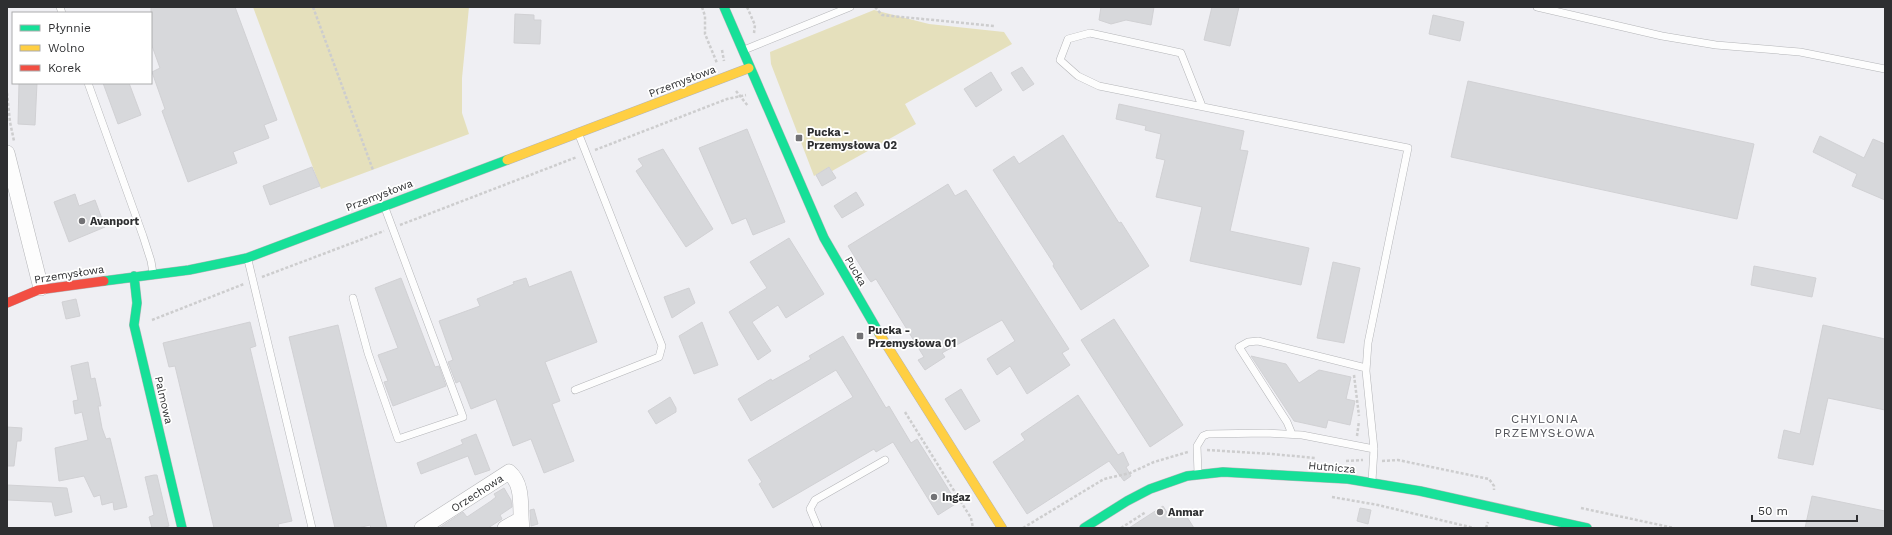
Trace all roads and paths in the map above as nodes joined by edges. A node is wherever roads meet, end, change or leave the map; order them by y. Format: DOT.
graph roads {
  1 [pos="313,7"];
  2 [pos="702,7"];
  3 [pos="724,7"];
  4 [pos="850,7"];
  5 [pos="875,7"];
  6 [pos="1537,7"];
  7 [pos="994,26"];
  8 [pos="742,51"];
  9 [pos="718,65"];
  10 [pos="749,68"];
  11 [pos="1885,69"];
  12 [pos="88,84"];
  13 [pos="1202,106"];
  14 [pos="578,133"];
  15 [pos="7,154"];
  16 [pos="373,170"];
  17 [pos="384,206"];
  18 [pos="247,258"];
  19 [pos="153,275"];
  20 [pos="134,276"];
  21 [pos="41,288"];
  22 [pos="352,298"];
  23 [pos="7,303"];
  24 [pos="1356,365"];
  25 [pos="1366,368"];
  26 [pos="575,390"];
  27 [pos="1292,434"];
  28 [pos="1355,445"];
  29 [pos="1374,448"];
  30 [pos="1207,450"];
  31 [pos="1186,452"];
  32 [pos="1316,458"];
  33 [pos="1358,459"];
  34 [pos="885,460"];
  35 [pos="1338,460"];
  36 [pos="1387,461"];
  37 [pos="1198,474"];
  38 [pos="1372,483"];
  39 [pos="1494,493"];
  40 [pos="1331,497"];
  41 [pos="1151,509"];
  42 [pos="522,523"];
  43 [pos="182,528"];
  44 [pos="312,528"];
  45 [pos="422,528"];
  46 [pos="506,528"];
  47 [pos="818,528"];
  48 [pos="1002,528"];
  49 [pos="1023,528"];
  50 [pos="1084,528"];
  51 [pos="1121,528"];
  52 [pos="1474,528"];
  53 [pos="1587,528"];
  1 -- 16 [label="path"];
  2 -- 9 [label="path"];
  3 -- 8 [label="street, Pucka"];
  4 -- 8 [label="lane"];
  5 -- 7 [label="path"];
  6 -- 11 [label="lane"];
  8 -- 10 [label="street, Pucka"];
  10 -- 14 [label="street, Przemysłowa"];
  10 -- 48 [label="street, Pucka"];
  12 -- 19 [label="lane"];
  13 -- 13 [label="lane"];
  13 -- 25 [label="lane"];
  14 -- 17 [label="street, Przemysłowa"];
  14 -- 26 [label="lane"];
  15 -- 21 [label="street"];
  17 -- 18 [label="street, Przemysłowa"];
  17 -- 22 [label="lane"];
  18 -- 19 [label="street, Przemysłowa"];
  18 -- 44 [label="lane"];
  19 -- 20 [label="street, Przemysłowa"];
  20 -- 21 [label="street, Przemysłowa"];
  20 -- 43 [label="street, Palmowa"];
  21 -- 23 [label="street, Przemysłowa"];
  24 -- 25 [label="lane"];
  24 -- 27 [label="lane"];
  24 -- 28 [label="path"];
  25 -- 29 [label="lane"];
  27 -- 28 [label="lane"];
  27 -- 37 [label="lane"];
  28 -- 29 [label="lane"];
  29 -- 38 [label="lane"];
  30 -- 32 [label="path"];
  31 -- 49 [label="path"];
  33 -- 35 [label="path"];
  34 -- 47 [label="lane"];
  36 -- 39 [label="path"];
  37 -- 38 [label="street, Hutnicza"];
  37 -- 50 [label="street, Hutnicza"];
  38 -- 53 [label="street, Hutnicza"];
  40 -- 52 [label="path"];
  41 -- 51 [label="path"];
  42 -- 45 [label="street, Orzechowa"];
  42 -- 46 [label="street"];
}
